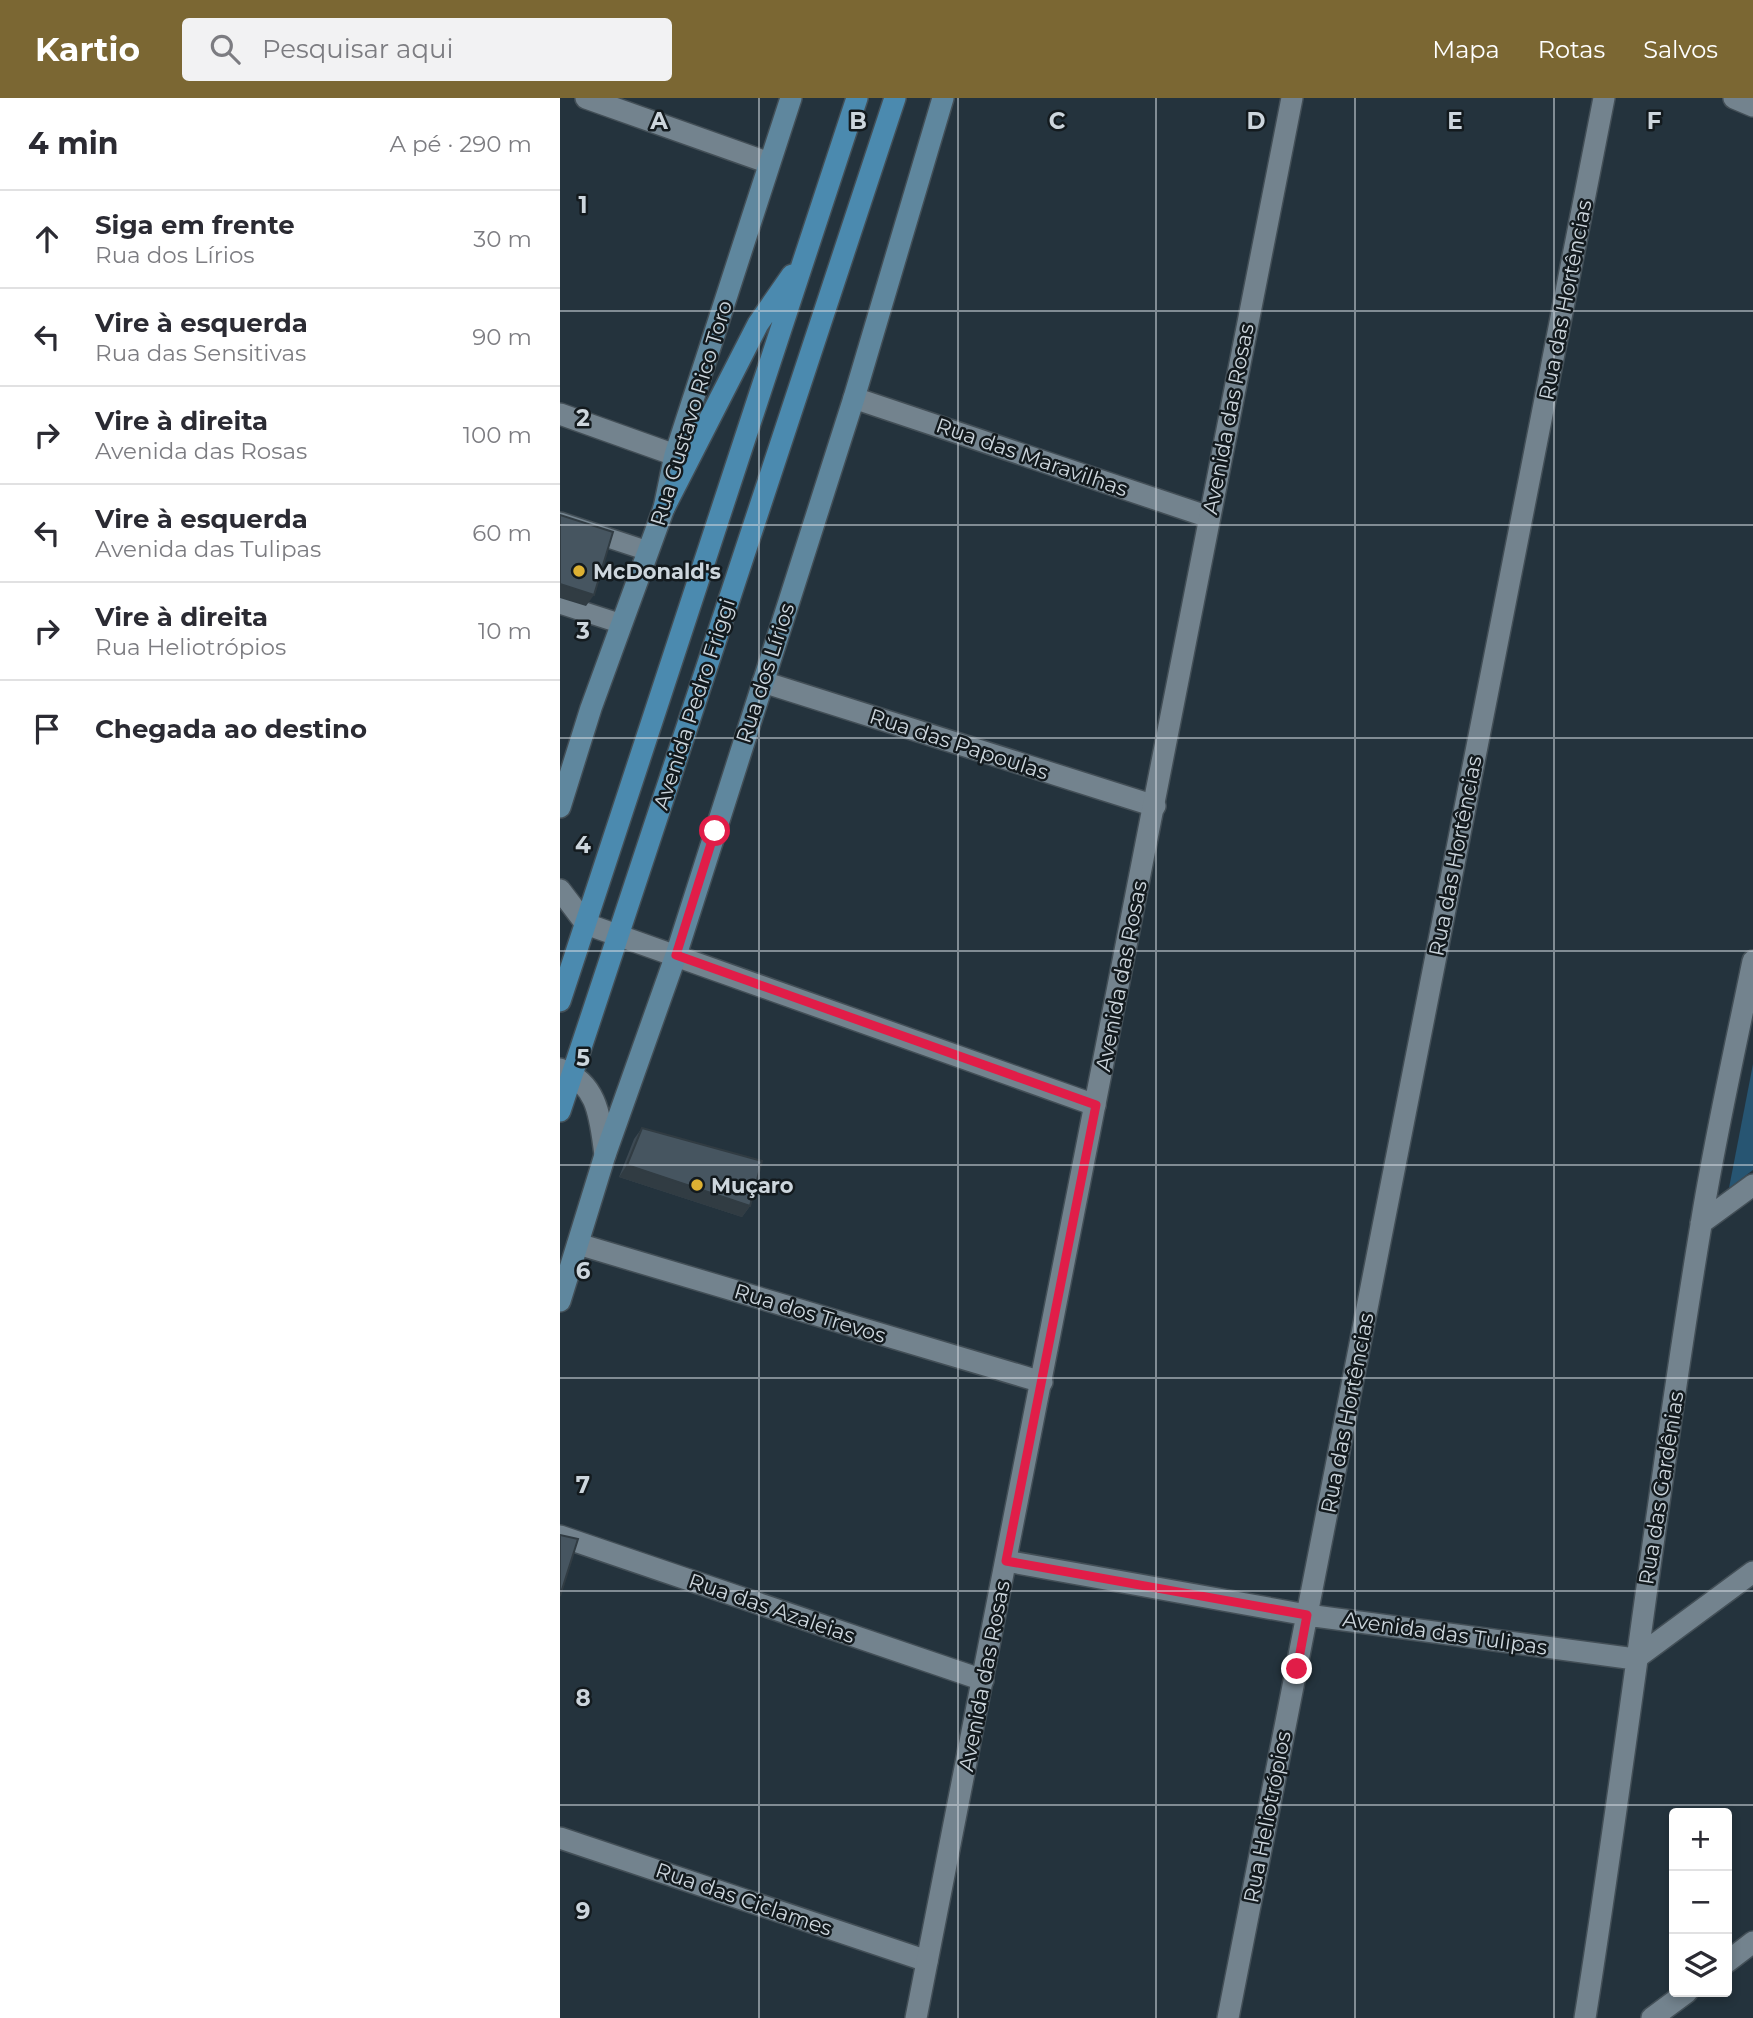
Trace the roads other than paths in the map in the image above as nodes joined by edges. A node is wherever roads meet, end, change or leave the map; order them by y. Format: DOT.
graph roads {
  1 [pos="586,98"];
  2 [pos="791,98"];
  3 [pos="857,98"];
  4 [pos="895,98"];
  5 [pos="943,98"];
  6 [pos="1292,98"];
  7 [pos="1604,98"];
  8 [pos="1734,98"];
  9 [pos="1753,106"];
  10 [pos="769,163"];
  11 [pos="806,257"];
  12 [pos="854,398"];
  13 [pos="560,414"];
  14 [pos="675,455"];
  15 [pos="664,508"];
  16 [pos="1209,517"];
  17 [pos="560,522"];
  18 [pos="648,551"];
  19 [pos="560,604"];
  20 [pos="622,624"];
  21 [pos="763,682"];
  22 [pos="1155,806"];
  23 [pos="560,807"];
  24 [pos="560,890"];
  25 [pos="586,924"];
  26 [pos="618,934"];
  27 [pos="676,955"];
  28 [pos="1753,961"];
  29 [pos="560,1001"];
  30 [pos="566,1071"];
  31 [pos="1096,1105"];
  32 [pos="560,1111"];
  33 [pos="604,1155"];
  34 [pos="1753,1185"];
  35 [pos="1701,1223"];
  36 [pos="578,1244"];
  37 [pos="560,1301"];
  38 [pos="1042,1382"];
  39 [pos="560,1536"];
  40 [pos="1006,1561"];
  41 [pos="1753,1572"];
  42 [pos="1307,1615"];
  43 [pos="1635,1659"];
  44 [pos="983,1681"];
  45 [pos="560,1838"];
  46 [pos="1753,1942"];
  47 [pos="1732,1958"];
  48 [pos="927,1961"];
  49 [pos="1680,1997"];
  50 [pos="916,2018"];
  51 [pos="1228,2018"];
  52 [pos="1585,2018"];
  53 [pos="1652,2018"];
  1 -- 10 [label="street"];
  2 -- 10 [label="main road, Rua Gustavo Rico Toro"];
  3 -- 11 [label="main road, Avenida Pedro Friggi"];
  4 -- 26 [label="main road, Avenida Pedro Friggi"];
  5 -- 12 [label="main road, Rua dos Lírios"];
  6 -- 16 [label="street, Avenida das Rosas"];
  7 -- 42 [label="street, Rua das Hortências"];
  8 -- 9 [label="street"];
  10 -- 14 [label="main road, Rua Gustavo Rico Toro"];
  11 -- 15 [label="main road"];
  11 -- 25 [label="main road, Avenida Pedro Friggi"];
  12 -- 16 [label="street, Rua das Maravilhas"];
  12 -- 21 [label="main road, Rua dos Lírios"];
  13 -- 14 [label="street"];
  14 -- 15 [label="main road, Rua Gustavo Rico Toro"];
  15 -- 18 [label="main road, Rua Gustavo Rico Toro"];
  16 -- 22 [label="street, Avenida das Rosas"];
  17 -- 18 [label="lane"];
  18 -- 20 [label="main road, Rua Gustavo Rico Toro"];
  19 -- 20 [label="lane"];
  20 -- 23 [label="main road, Rua Gustavo Rico Toro"];
  21 -- 22 [label="street, Rua das Papoulas"];
  21 -- 27 [label="main road, Rua dos Lírios"];
  22 -- 31 [label="street, Avenida das Rosas"];
  24 -- 25 [label="street"];
  25 -- 26 [label="street"];
  25 -- 29 [label="main road, Avenida Pedro Friggi"];
  26 -- 27 [label="street"];
  26 -- 30 [label="main road, Avenida Pedro Friggi"];
  27 -- 31 [label="street"];
  27 -- 33 [label="main road, Rua dos Lírios"];
  28 -- 35 [label="street, Rua das Gardênias"];
  30 -- 32 [label="main road, Avenida Pedro Friggi"];
  30 -- 33 [label="street"];
  31 -- 38 [label="street, Avenida das Rosas"];
  33 -- 36 [label="main road, Rua dos Lírios"];
  34 -- 35 [label="street"];
  35 -- 43 [label="street, Rua das Gardênias"];
  36 -- 37 [label="main road, Rua dos Lírios"];
  36 -- 38 [label="street, Rua dos Trevos"];
  38 -- 40 [label="street, Avenida das Rosas"];
  39 -- 44 [label="street, Rua das Azaleias"];
  40 -- 42 [label="street, Avenida das Tulipas"];
  40 -- 44 [label="street, Avenida das Rosas"];
  41 -- 43 [label="street"];
  42 -- 43 [label="street, Avenida das Tulipas"];
  42 -- 51 [label="street, Rua Heliotrópios"];
  43 -- 52 [label="street, Rua das Gardênias"];
  44 -- 48 [label="street, Avenida das Rosas"];
  45 -- 48 [label="street, Rua das Ciclames"];
  46 -- 47 [label="street"];
  48 -- 50 [label="street, Avenida das Rosas"];
  49 -- 53 [label="street"];
}
